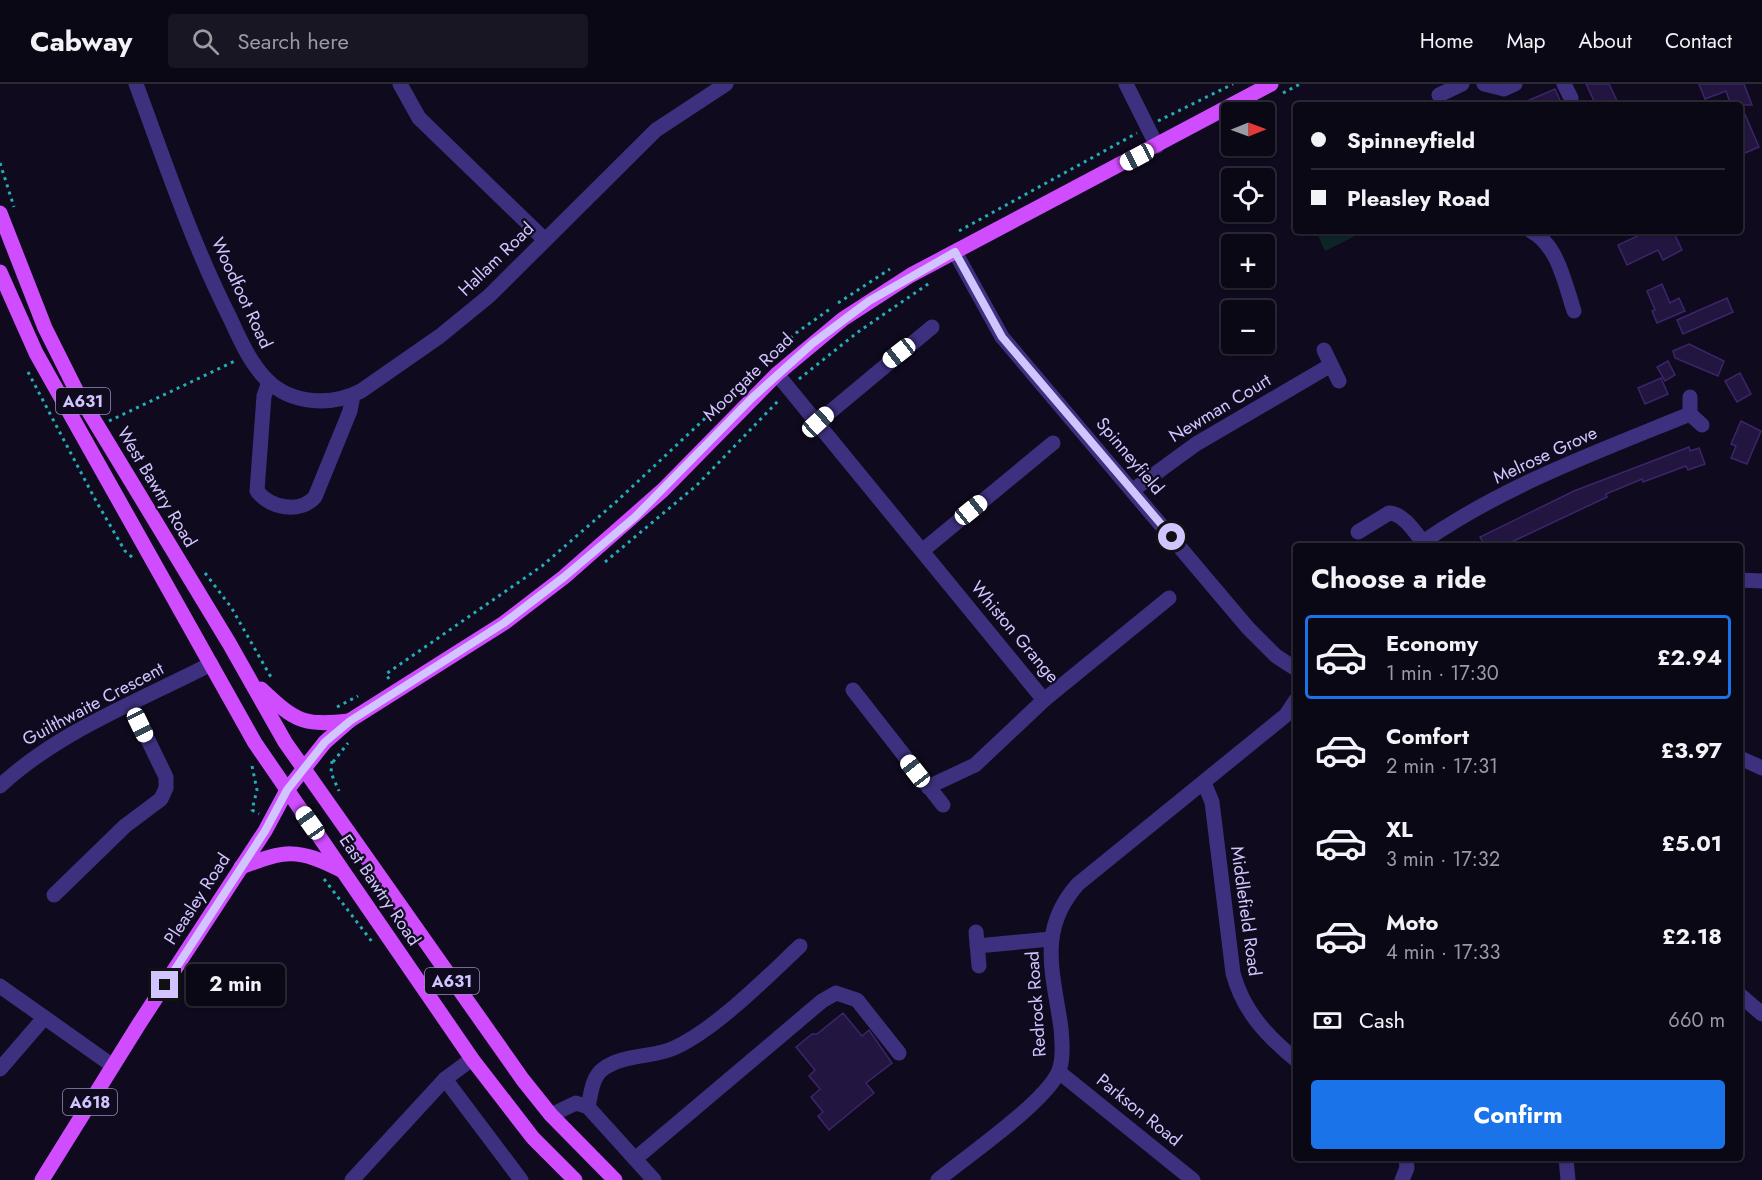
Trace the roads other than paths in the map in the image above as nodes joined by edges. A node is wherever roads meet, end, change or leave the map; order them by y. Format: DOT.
graph roads {
  1 [pos="136,84"];
  2 [pos="400,84"];
  3 [pos="726,84"];
  4 [pos="1126,84"];
  5 [pos="1271,84"];
  6 [pos="1462,84"];
  7 [pos="1484,84"];
  8 [pos="1515,84"];
  9 [pos="1564,84"];
  10 [pos="1438,95"];
  11 [pos="1571,98"];
  12 [pos="1157,146"];
  13 [pos="0,213"];
  14 [pos="1534,234"];
  15 [pos="545,240"];
  16 [pos="955,252"];
  17 [pos="0,272"];
  18 [pos="1574,311"];
  19 [pos="932,327"];
  20 [pos="1324,350"];
  21 [pos="1331,365"];
  22 [pos="777,374"];
  23 [pos="1339,381"];
  24 [pos="269,382"];
  25 [pos="352,395"];
  26 [pos="1690,397"];
  27 [pos="1690,414"];
  28 [pos="818,422"];
  29 [pos="1702,425"];
  30 [pos="1053,443"];
  31 [pos="1133,490"];
  32 [pos="1358,532"];
  33 [pos="1423,543"];
  34 [pos="1425,543"];
  35 [pos="922,551"];
  36 [pos="1743,580"];
  37 [pos="1762,580"];
  38 [pos="1169,598"];
  39 [pos="211,664"];
  40 [pos="1293,667"];
  41 [pos="250,678"];
  42 [pos="853,690"];
  43 [pos="1044,700"];
  44 [pos="1293,704"];
  45 [pos="130,705"];
  46 [pos="352,728"];
  47 [pos="1743,759"];
  48 [pos="1762,768"];
  49 [pos="304,769"];
  50 [pos="1204,783"];
  51 [pos="0,786"];
  52 [pos="928,787"];
  53 [pos="287,790"];
  54 [pos="943,805"];
  55 [pos="242,867"];
  56 [pos="341,870"];
  57 [pos="54,895"];
  58 [pos="1051,939"];
  59 [pos="800,946"];
  60 [pos="979,966"];
  61 [pos="0,986"];
  62 [pos="1743,998"];
  63 [pos="1762,1014"];
  64 [pos="44,1018"];
  65 [pos="899,1053"];
  66 [pos="1293,1057"];
  67 [pos="472,1059"];
  68 [pos="113,1066"];
  69 [pos="0,1069"];
  70 [pos="1059,1072"];
  71 [pos="445,1079"];
  72 [pos="588,1107"];
  73 [pos="551,1115"];
  74 [pos="635,1159"];
  75 [pos="1406,1161"];
  76 [pos="1566,1161"];
  77 [pos="362,1177"];
  78 [pos="945,1178"];
  79 [pos="42,1180"];
  80 [pos="521,1180"];
  81 [pos="574,1180"];
  82 [pos="615,1180"];
  83 [pos="654,1180"];
  84 [pos="1193,1180"];
  85 [pos="1402,1180"];
  86 [pos="1568,1180"];
  1 -- 24 [label="street, Woodfoot Road"];
  2 -- 15 [label="street"];
  3 -- 15 [label="street, Hallam Road"];
  4 -- 12 [label="street"];
  5 -- 12 [label="main road, Moorgate Road / A618"];
  6 -- 10 [label="street"];
  7 -- 8 [label="street"];
  9 -- 11 [label="street"];
  12 -- 16 [label="main road, Moorgate Road / A618"];
  13 -- 41 [label="main road, West Bawtry Road / A631"];
  14 -- 18 [label="street"];
  15 -- 25 [label="street, Hallam Road"];
  16 -- 22 [label="main road, Moorgate Road / A618"];
  16 -- 31 [label="street, Spinneyfield"];
  17 -- 39 [label="main road, A631"];
  19 -- 28 [label="street"];
  20 -- 21 [label="street"];
  21 -- 23 [label="street"];
  21 -- 31 [label="street, Newman Court"];
  22 -- 28 [label="street, Whiston Grange"];
  22 -- 46 [label="main road, Moorgate Road / A618"];
  24 -- 25 [label="street, Hallam Road"];
  24 -- 25 [label="street"];
  26 -- 27 [label="street"];
  27 -- 29 [label="street"];
  27 -- 34 [label="street, Melrose Grove"];
  28 -- 35 [label="street, Whiston Grange"];
  30 -- 35 [label="street"];
  31 -- 40 [label="street, Spinneyfield"];
  32 -- 33 [label="street, Melrose Grove"];
  35 -- 43 [label="street, Whiston Grange"];
  36 -- 37 [label="street"];
  38 -- 43 [label="street, Whiston Grange"];
  39 -- 45 [label="street, Guilthwaite Crescent"];
  39 -- 53 [label="main road, A631"];
  41 -- 46 [label="main road"];
  41 -- 49 [label="main road, West Bawtry Road / A631"];
  42 -- 52 [label="street"];
  43 -- 52 [label="street"];
  44 -- 50 [label="street, Redrock Road"];
  45 -- 51 [label="street, Guilthwaite Crescent"];
  45 -- 57 [label="street"];
  46 -- 49 [label="main road, Moorgate Road / A618"];
  47 -- 48 [label="street"];
  49 -- 53 [label="main road, A618"];
  49 -- 73 [label="main road, East Bawtry Road / A631"];
  50 -- 58 [label="street, Redrock Road"];
  50 -- 66 [label="street, Middlefield Road"];
  52 -- 54 [label="street"];
  53 -- 55 [label="main road, Pleasley Road / A618"];
  53 -- 56 [label="main road, East Bawtry Road / A631"];
  55 -- 56 [label="main road"];
  55 -- 68 [label="main road, Pleasley Road / A618"];
  56 -- 67 [label="main road, East Bawtry Road / A631"];
  58 -- 60 [label="street"];
  58 -- 70 [label="street, Redrock Road"];
  59 -- 72 [label="street"];
  61 -- 64 [label="street"];
  62 -- 63 [label="street"];
  64 -- 68 [label="street"];
  64 -- 69 [label="street"];
  65 -- 74 [label="street"];
  67 -- 71 [label="street"];
  67 -- 81 [label="main road, East Bawtry Road / A631"];
  68 -- 79 [label="main road, Pleasley Road / A618"];
  70 -- 78 [label="street, Redrock Road"];
  70 -- 84 [label="street, Parkson Road"];
  71 -- 77 [label="street"];
  71 -- 80 [label="street"];
  72 -- 73 [label="street"];
  72 -- 74 [label="street"];
  73 -- 82 [label="main road, East Bawtry Road / A631"];
  74 -- 83 [label="street"];
  75 -- 85 [label="street"];
  76 -- 86 [label="street"];
}
